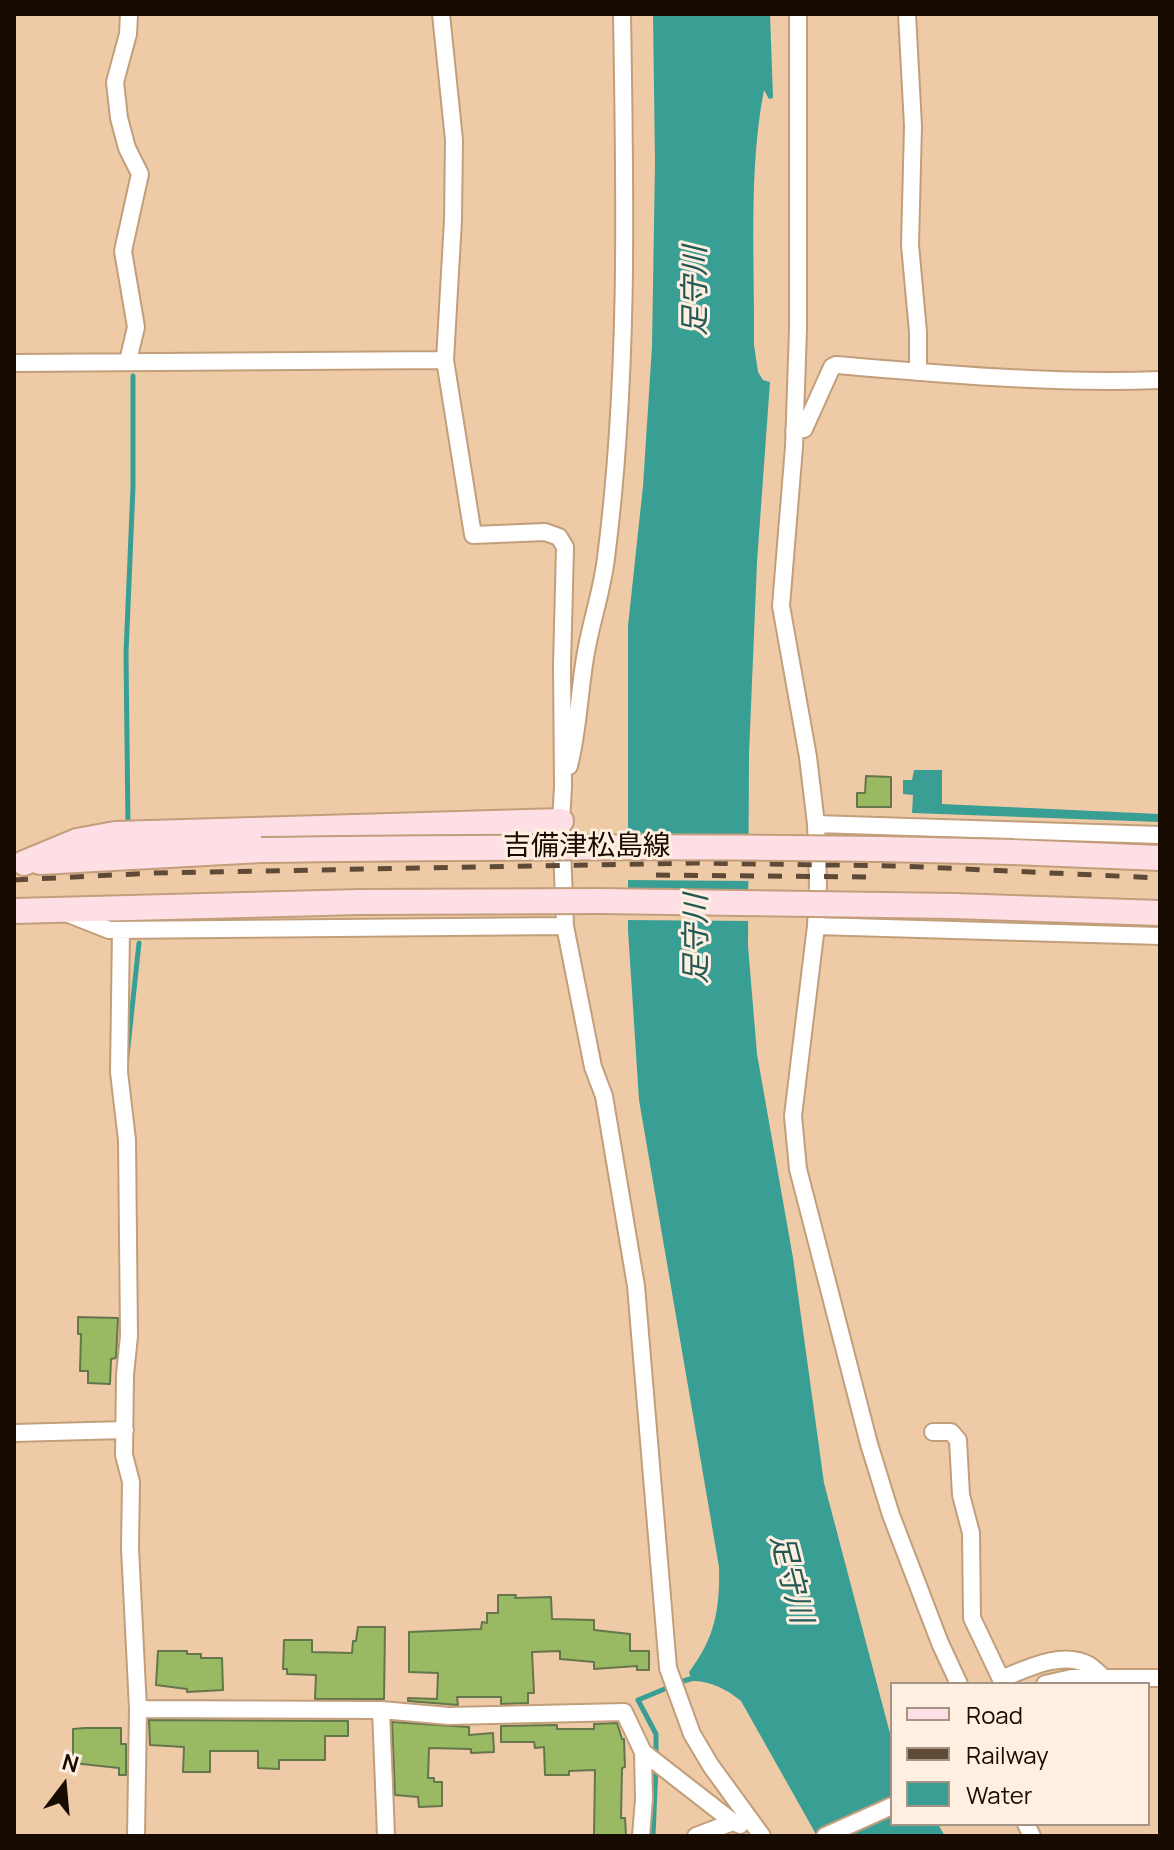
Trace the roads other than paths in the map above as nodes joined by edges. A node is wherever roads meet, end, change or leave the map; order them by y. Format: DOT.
graph roads {
  1 [pos="129,14"];
  2 [pos="441,14"];
  3 [pos="622,14"];
  4 [pos="798,14"];
  5 [pos="907,14"];
  6 [pos="445,360"];
  7 [pos="128,361"];
  8 [pos="14,363"];
  9 [pos="918,372"];
  10 [pos="1160,380"];
  11 [pos="794,431"];
  12 [pos="563,787"];
  13 [pos="561,821"];
  14 [pos="816,824"];
  15 [pos="1160,835"];
  16 [pos="1160,858"];
  17 [pos="19,863"];
  18 [pos="56,909"];
  19 [pos="14,911"];
  20 [pos="1160,913"];
  21 [pos="565,926"];
  22 [pos="816,926"];
  23 [pos="121,930"];
  24 [pos="1160,936"];
  25 [pos="125,1430"];
  26 [pos="933,1432"];
  27 [pos="14,1433"];
  28 [pos="1104,1678"];
  29 [pos="1160,1678"];
  30 [pos="958,1682"];
  31 [pos="1054,1682"];
  32 [pos="141,1709"];
  33 [pos="381,1710"];
  34 [pos="651,1759"];
  35 [pos="890,1807"];
  36 [pos="733,1822"];
  37 [pos="759,1833"];
  38 [pos="136,1836"];
  39 [pos="386,1836"];
  40 [pos="641,1836"];
  41 [pos="696,1836"];
  42 [pos="825,1836"];
  1 -- 7 [label="street"];
  2 -- 6 [label="street"];
  3 -- 12 [label="street"];
  4 -- 11 [label="street"];
  5 -- 9 [label="street"];
  6 -- 7 [label="street"];
  6 -- 12 [label="street"];
  7 -- 8 [label="street"];
  9 -- 10 [label="street"];
  9 -- 11 [label="street"];
  11 -- 14 [label="street"];
  12 -- 13 [label="street"];
  13 -- 17 [label="main road"];
  13 -- 21 [label="street"];
  14 -- 15 [label="street"];
  14 -- 22 [label="street"];
  16 -- 17 [label="main road, 吉備津松島線, bridge"];
  18 -- 19 [label="main road, 吉備津松島線"];
  18 -- 20 [label="main road, 吉備津松島線, bridge"];
  18 -- 23 [label="street"];
  21 -- 23 [label="street"];
  21 -- 37 [label="street"];
  22 -- 24 [label="street"];
  22 -- 30 [label="street"];
  23 -- 25 [label="street"];
  25 -- 27 [label="street"];
  25 -- 32 [label="street"];
  26 -- 28 [label="street"];
  28 -- 29 [label="street"];
  28 -- 31 [label="street"];
  32 -- 33 [label="street"];
  32 -- 38 [label="street"];
  33 -- 34 [label="street"];
  33 -- 39 [label="street"];
  34 -- 36 [label="street"];
  34 -- 40 [label="street"];
  35 -- 42 [label="street"];
  36 -- 37 [label="street"];
  36 -- 41 [label="street"];
}
